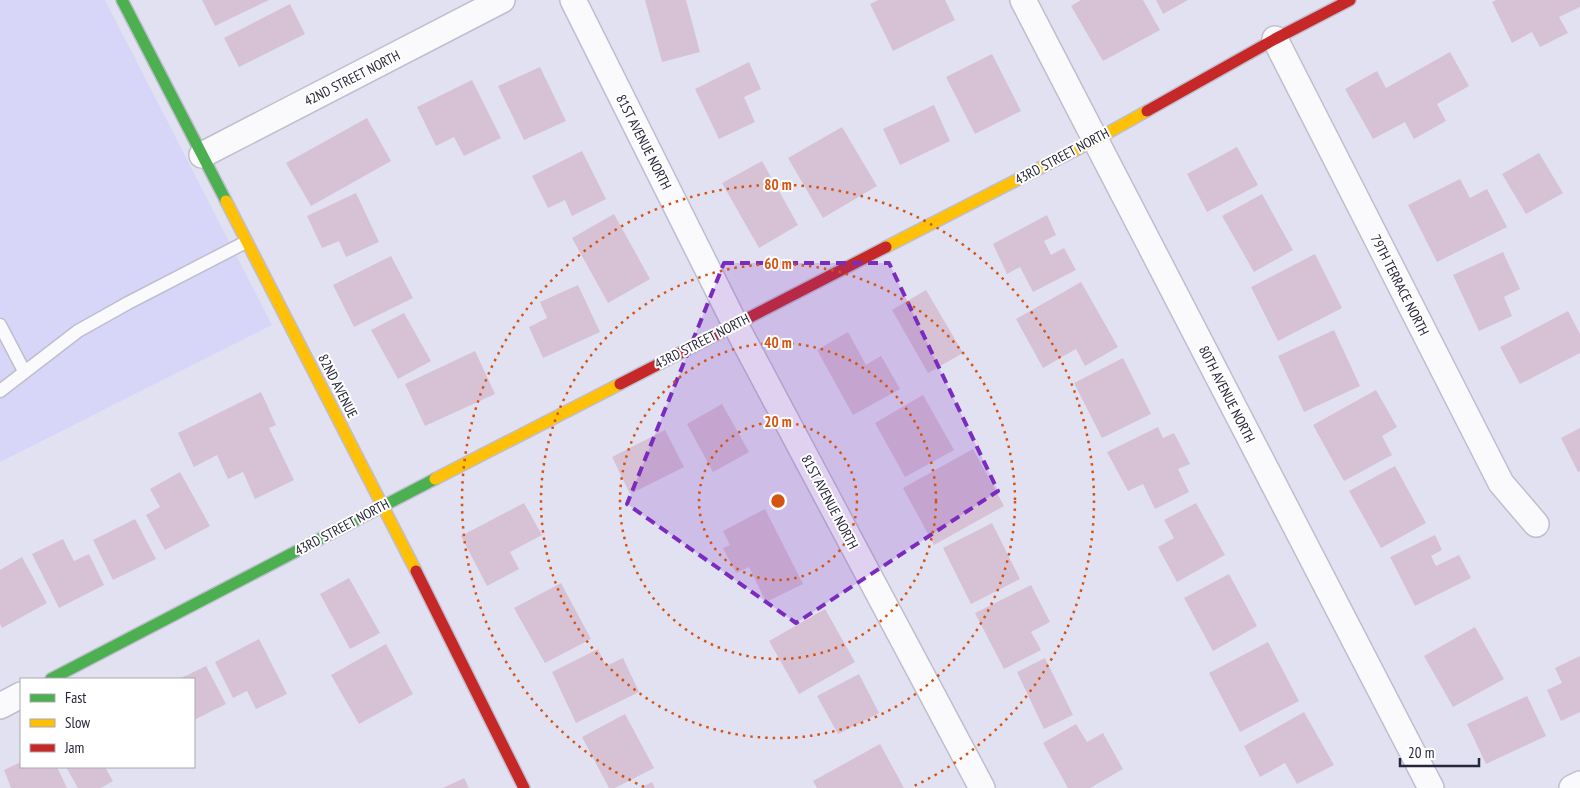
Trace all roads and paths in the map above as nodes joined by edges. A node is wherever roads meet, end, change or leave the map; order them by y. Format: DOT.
graph roads {
  1 [pos="122,0"];
  2 [pos="502,0"];
  3 [pos="573,0"];
  4 [pos="1023,0"];
  5 [pos="1350,0"];
  6 [pos="1275,39"];
  7 [pos="1095,140"];
  8 [pos="202,155"];
  9 [pos="246,242"];
  10 [pos="735,324"];
  11 [pos="0,325"];
  12 [pos="24,371"];
  13 [pos="0,391"];
  14 [pos="382,506"];
  15 [pos="1536,524"];
  16 [pos="53,678"];
  17 [pos="20,696"];
  18 [pos="0,706"];
  19 [pos="1580,784"];
  20 [pos="524,788"];
  21 [pos="982,788"];
  22 [pos="1431,788"];
  23 [pos="1572,788"];
  1 -- 8 [label="street, 82ND AVENUE"];
  2 -- 8 [label="street, 42ND STREET NORTH"];
  3 -- 10 [label="street, 81ST AVENUE NORTH"];
  4 -- 7 [label="street, 80TH AVENUE NORTH"];
  5 -- 6 [label="street, 43RD STREET NORTH"];
  6 -- 7 [label="street, 43RD STREET NORTH"];
  6 -- 15 [label="street, 79TH TERRACE NORTH"];
  7 -- 10 [label="street, 43RD STREET NORTH"];
  7 -- 22 [label="street, 80TH AVENUE NORTH"];
  8 -- 9 [label="street, 82ND AVENUE"];
  9 -- 12 [label="lane"];
  9 -- 14 [label="street, 82ND AVENUE"];
  10 -- 14 [label="street, 43RD STREET NORTH"];
  10 -- 21 [label="street, 81ST AVENUE NORTH"];
  11 -- 12 [label="lane"];
  12 -- 13 [label="lane"];
  14 -- 16 [label="street, 43RD STREET NORTH"];
  14 -- 20 [label="street, 82ND AVENUE"];
  17 -- 18 [label="street"];
  19 -- 23 [label="street"];
}
